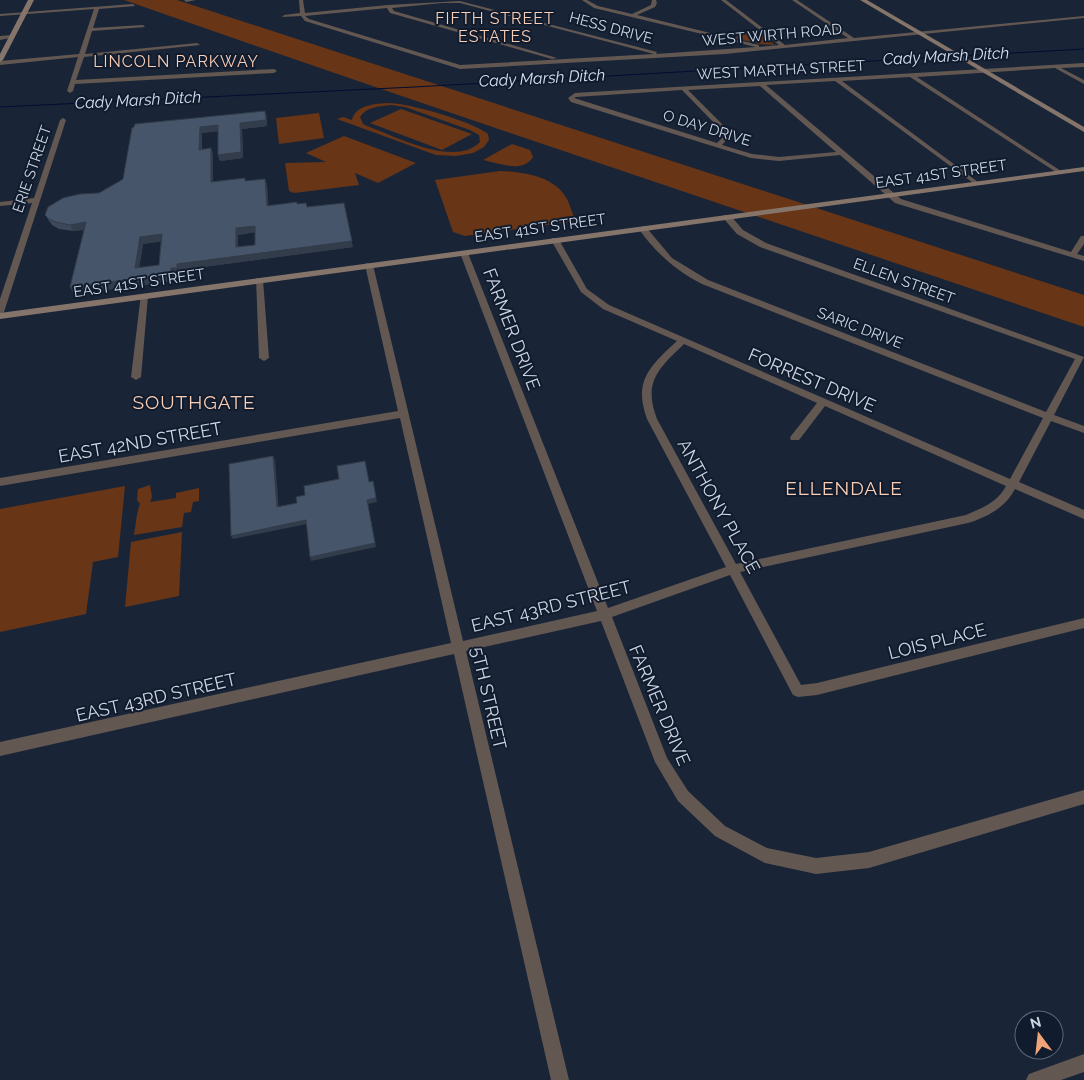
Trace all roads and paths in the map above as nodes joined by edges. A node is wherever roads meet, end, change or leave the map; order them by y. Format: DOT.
graph roads {
  1 [pos="31,0"];
  2 [pos="194,0"];
  3 [pos="300,0"];
  4 [pos="584,0"];
  5 [pos="654,0"];
  6 [pos="724,0"];
  7 [pos="794,0"];
  8 [pos="865,0"];
  9 [pos="186,1"];
  10 [pos="134,5"];
  11 [pos="388,6"];
  12 [pos="97,8"];
  13 [pos="24,13"];
  14 [pos="303,13"];
  15 [pos="0,15"];
  16 [pos="284,16"];
  17 [pos="632,16"];
  18 [pos="1084,17"];
  19 [pos="143,26"];
  20 [pos="90,30"];
  21 [pos="920,33"];
  22 [pos="12,37"];
  23 [pos="0,38"];
  24 [pos="854,40"];
  25 [pos="197,45"];
  26 [pos="785,47"];
  27 [pos="766,48"];
  28 [pos="82,56"];
  29 [pos="666,56"];
  30 [pos="565,61"];
  31 [pos="0,62"];
  32 [pos="1084,65"];
  33 [pos="1056,67"];
  34 [pos="274,71"];
  35 [pos="984,71"];
  36 [pos="912,76"];
  37 [pos="837,80"];
  38 [pos="73,82"];
  39 [pos="1084,82"];
  40 [pos="761,84"];
  41 [pos="684,89"];
  42 [pos="70,91"];
  43 [pos="571,98"];
  44 [pos="63,120"];
  45 [pos="1084,130"];
  46 [pos="718,146"];
  47 [pos="841,153"];
  48 [pos="1084,169"];
  49 [pos="1058,172"];
  50 [pos="976,183"];
  51 [pos="890,195"];
  52 [pos="37,200"];
  53 [pos="0,204"];
  54 [pos="727,217"];
  55 [pos="642,228"];
  56 [pos="1084,238"];
  57 [pos="555,240"];
  58 [pos="464,252"];
  59 [pos="1073,255"];
  60 [pos="1084,258"];
  61 [pos="370,266"];
  62 [pos="259,280"];
  63 [pos="144,296"];
  64 [pos="0,314"];
  65 [pos="682,342"];
  66 [pos="264,358"];
  67 [pos="1080,358"];
  68 [pos="136,377"];
  69 [pos="823,402"];
  70 [pos="403,414"];
  71 [pos="1050,417"];
  72 [pos="1084,430"];
  73 [pos="795,438"];
  74 [pos="0,482"];
  75 [pos="1014,485"];
  76 [pos="1084,515"];
  77 [pos="734,569"];
  78 [pos="604,615"];
  79 [pos="1084,623"];
  80 [pos="458,648"];
  81 [pos="798,691"];
  82 [pos="0,749"];
  83 [pos="1084,797"];
  84 [pos="1084,1063"];
  85 [pos="560,1080"];
  86 [pos="1035,1080"];
  1 -- 13 [label="street"];
  2 -- 9 [label="street"];
  3 -- 14 [label="street"];
  4 -- 17 [label="street"];
  5 -- 17 [label="street"];
  6 -- 26 [label="street"];
  7 -- 24 [label="street"];
  8 -- 21 [label="street"];
  10 -- 12 [label="street"];
  11 -- 14 [label="street, HESS DRIVE"];
  11 -- 29 [label="street, HESS DRIVE"];
  11 -- 30 [label="street"];
  12 -- 13 [label="street"];
  12 -- 20 [label="street"];
  13 -- 15 [label="street"];
  13 -- 22 [label="street"];
  14 -- 16 [label="street, HESS DRIVE"];
  14 -- 30 [label="street, WEST WIRTH ROAD"];
  17 -- 27 [label="street"];
  18 -- 21 [label="street, WEST WIRTH ROAD"];
  19 -- 20 [label="street"];
  20 -- 28 [label="street"];
  21 -- 24 [label="street, WEST WIRTH ROAD"];
  21 -- 35 [label="street"];
  22 -- 23 [label="street"];
  22 -- 31 [label="street"];
  24 -- 26 [label="street, WEST WIRTH ROAD"];
  25 -- 28 [label="street"];
  26 -- 27 [label="street, WEST WIRTH ROAD"];
  27 -- 29 [label="street, WEST WIRTH ROAD"];
  28 -- 31 [label="street"];
  28 -- 38 [label="street"];
  29 -- 30 [label="street, WEST WIRTH ROAD"];
  32 -- 33 [label="street, WEST MARTHA STREET"];
  33 -- 35 [label="street, WEST MARTHA STREET"];
  33 -- 39 [label="street"];
  34 -- 38 [label="street"];
  35 -- 36 [label="street, WEST MARTHA STREET"];
  35 -- 45 [label="street"];
  36 -- 37 [label="street, WEST MARTHA STREET"];
  36 -- 49 [label="street"];
  37 -- 40 [label="street, WEST MARTHA STREET"];
  37 -- 50 [label="street"];
  38 -- 42 [label="street"];
  40 -- 41 [label="street, WEST MARTHA STREET"];
  40 -- 47 [label="street"];
  41 -- 43 [label="street, WEST MARTHA STREET"];
  41 -- 46 [label="street"];
  43 -- 46 [label="street, O DAY DRIVE"];
  44 -- 52 [label="street, ERIE STREET"];
  46 -- 47 [label="street, O DAY DRIVE"];
  47 -- 51 [label="street"];
  48 -- 49 [label="street, EAST 41ST STREET"];
  49 -- 50 [label="street, EAST 41ST STREET"];
  50 -- 51 [label="street, EAST 41ST STREET"];
  51 -- 54 [label="street, EAST 41ST STREET"];
  51 -- 59 [label="street"];
  52 -- 53 [label="street"];
  52 -- 64 [label="street, ERIE STREET"];
  54 -- 55 [label="street, EAST 41ST STREET"];
  54 -- 67 [label="street, ELLEN STREET"];
  55 -- 57 [label="street, EAST 41ST STREET"];
  55 -- 71 [label="street, SARIC DRIVE"];
  56 -- 59 [label="street"];
  57 -- 58 [label="street, EAST 41ST STREET"];
  57 -- 65 [label="street, FORREST DRIVE"];
  58 -- 61 [label="street, EAST 41ST STREET"];
  58 -- 78 [label="street, FARMER DRIVE"];
  59 -- 60 [label="street"];
  61 -- 62 [label="street, EAST 41ST STREET"];
  61 -- 70 [label="street, 5TH STREET"];
  62 -- 63 [label="street, EAST 41ST STREET"];
  62 -- 66 [label="street"];
  63 -- 64 [label="street, EAST 41ST STREET"];
  63 -- 68 [label="street"];
  65 -- 69 [label="street, FORREST DRIVE"];
  65 -- 77 [label="street, ANTHONY PLACE"];
  67 -- 71 [label="street, EAST 43RD STREET"];
  69 -- 73 [label="street"];
  69 -- 75 [label="street, FORREST DRIVE"];
  70 -- 74 [label="street, EAST 42ND STREET"];
  70 -- 80 [label="street, 5TH STREET"];
  71 -- 72 [label="street, SARIC DRIVE"];
  71 -- 75 [label="street, EAST 43RD STREET"];
  75 -- 76 [label="street, FORREST DRIVE"];
  75 -- 77 [label="street, EAST 43RD STREET"];
  77 -- 78 [label="street, EAST 43RD STREET"];
  77 -- 81 [label="street, ANTHONY PLACE"];
  78 -- 80 [label="street, EAST 43RD STREET"];
  78 -- 83 [label="street, FARMER DRIVE"];
  79 -- 81 [label="street, LOIS PLACE"];
  80 -- 82 [label="street, EAST 43RD STREET"];
  80 -- 85 [label="street, 5TH STREET"];
  84 -- 86 [label="street"];
}
